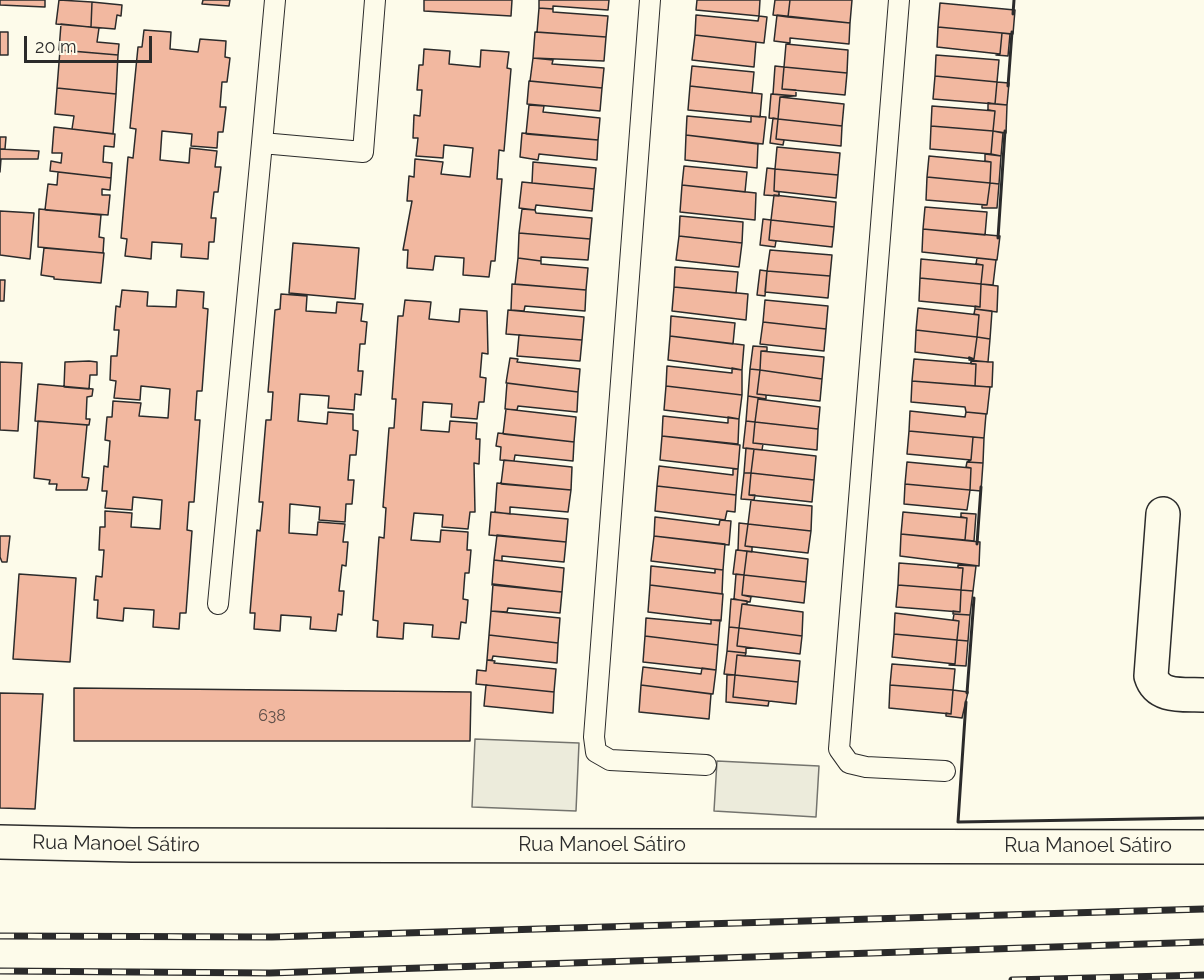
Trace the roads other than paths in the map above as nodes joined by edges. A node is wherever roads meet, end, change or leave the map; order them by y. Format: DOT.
graph roads {
  1 [pos="275,0"];
  2 [pos="375,0"];
  3 [pos="650,0"];
  4 [pos="899,0"];
  5 [pos="262,143"];
  6 [pos="1163,514"];
  7 [pos="218,604"];
  8 [pos="1204,695"];
  9 [pos="706,765"];
  10 [pos="945,771"];
  11 [pos="0,842"];
  12 [pos="1204,847"];
  1 -- 5 [label="lane"];
  2 -- 5 [label="lane"];
  3 -- 9 [label="lane"];
  4 -- 10 [label="lane"];
  5 -- 7 [label="lane"];
  6 -- 8 [label="street"];
  11 -- 12 [label="street, Rua Manoel Sátiro"];
}
